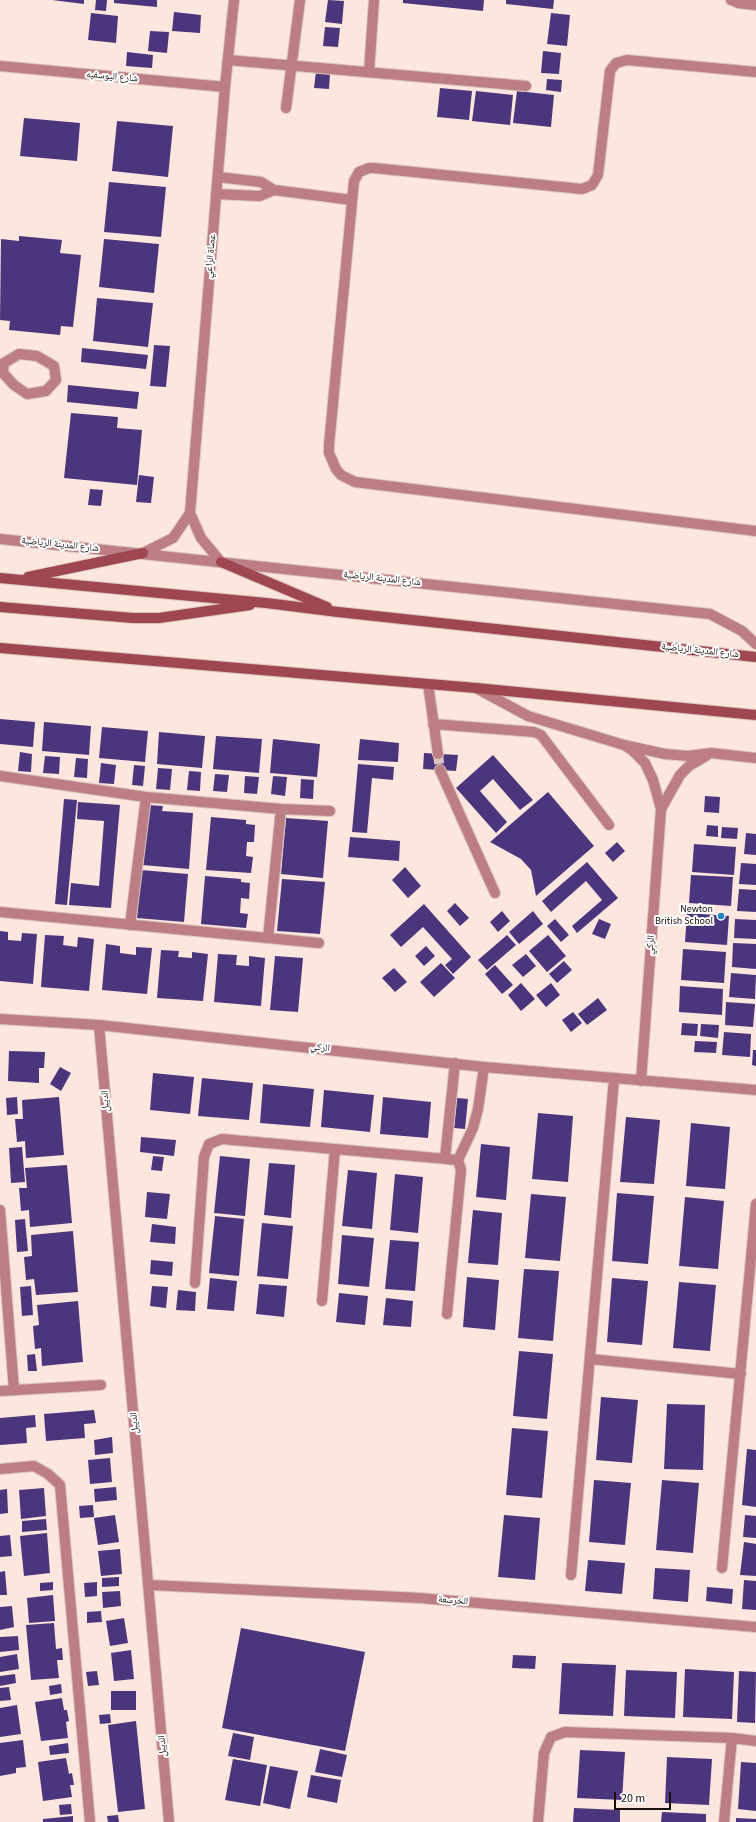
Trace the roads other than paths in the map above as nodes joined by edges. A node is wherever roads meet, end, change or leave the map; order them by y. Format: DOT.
graph roads {
  1 [pos="234,0"];
  2 [pos="300,0"];
  3 [pos="374,0"];
  4 [pos="731,0"];
  5 [pos="756,5"];
  6 [pos="228,60"];
  7 [pos="0,66"];
  8 [pos="292,66"];
  9 [pos="369,72"];
  10 [pos="756,72"];
  11 [pos="526,86"];
  12 [pos="225,87"];
  13 [pos="286,108"];
  14 [pos="218,177"];
  15 [pos="274,190"];
  16 [pos="216,194"];
  17 [pos="352,200"];
  18 [pos="2,368"];
  19 [pos="190,513"];
  20 [pos="756,531"];
  21 [pos="0,539"];
  22 [pos="143,553"];
  23 [pos="221,562"];
  24 [pos="0,578"];
  25 [pos="18,579"];
  26 [pos="266,603"];
  27 [pos="0,607"];
  28 [pos="338,612"];
  29 [pos="756,644"];
  30 [pos="0,648"];
  31 [pos="756,657"];
  32 [pos="428,684"];
  33 [pos="476,688"];
  34 [pos="756,716"];
  35 [pos="433,724"];
  36 [pos="624,745"];
  37 [pos="438,754"];
  38 [pos="711,754"];
  39 [pos="756,758"];
  40 [pos="440,770"];
  41 [pos="0,776"];
  42 [pos="146,797"];
  43 [pos="281,809"];
  44 [pos="661,810"];
  45 [pos="330,811"];
  46 [pos="609,825"];
  47 [pos="495,893"];
  48 [pos="0,912"];
  49 [pos="130,925"];
  50 [pos="268,938"];
  51 [pos="319,943"];
  52 [pos="0,1019"];
  53 [pos="99,1025"];
  54 [pos="455,1063"];
  55 [pos="484,1067"];
  56 [pos="614,1079"];
  57 [pos="641,1081"];
  58 [pos="756,1090"];
  59 [pos="335,1149"];
  60 [pos="445,1158"];
  61 [pos="458,1160"];
  62 [pos="756,1204"];
  63 [pos="0,1210"];
  64 [pos="195,1283"];
  65 [pos="322,1301"];
  66 [pos="447,1314"];
  67 [pos="590,1359"];
  68 [pos="741,1374"];
  69 [pos="102,1385"];
  70 [pos="14,1390"];
  71 [pos="0,1391"];
  72 [pos="0,1469"];
  73 [pos="722,1568"];
  74 [pos="571,1574"];
  75 [pos="150,1585"];
  76 [pos="756,1627"];
  77 [pos="732,1738"];
  78 [pos="756,1741"];
  79 [pos="90,1822"];
  80 [pos="169,1822"];
  81 [pos="538,1822"];
  82 [pos="724,1822"];
  1 -- 6 [label="street, عصاة الراعي"];
  2 -- 8 [label="street"];
  3 -- 9 [label="street"];
  4 -- 5 [label="street"];
  6 -- 8 [label="street"];
  6 -- 12 [label="street, عصاة الراعي"];
  7 -- 12 [label="street, شارع اليوسفيه"];
  8 -- 9 [label="street"];
  8 -- 13 [label="street"];
  9 -- 11 [label="street"];
  10 -- 17 [label="street"];
  12 -- 14 [label="street, عصاة الراعي"];
  14 -- 15 [label="street"];
  14 -- 16 [label="street, عصاة الراعي"];
  15 -- 16 [label="street"];
  15 -- 17 [label="street"];
  16 -- 19 [label="street, عصاة الراعي"];
  17 -- 20 [label="street"];
  18 -- 18 [label="street"];
  19 -- 22 [label="street, عصاة الراعي"];
  19 -- 23 [label="street, عصاة الراعي"];
  21 -- 22 [label="street, شارع المدينة الرياضية"];
  22 -- 23 [label="street, شارع المدينة الرياضية"];
  22 -- 25 [label="main road"];
  23 -- 28 [label="main road"];
  23 -- 29 [label="street, شارع المدينة الرياضية"];
  24 -- 25 [label="main road, شارع المدينة الرياضية"];
  25 -- 26 [label="main road, شارع المدينة الرياضية"];
  26 -- 27 [label="main road"];
  26 -- 28 [label="main road, شارع المدينة الرياضية"];
  28 -- 31 [label="main road, شارع المدينة الرياضية"];
  30 -- 32 [label="main road"];
  32 -- 33 [label="main road"];
  32 -- 35 [label="street"];
  33 -- 34 [label="main road"];
  33 -- 36 [label="street, الركي"];
  35 -- 37 [label="street"];
  35 -- 46 [label="street"];
  36 -- 38 [label="street, الركي"];
  36 -- 44 [label="street, الركي"];
  38 -- 39 [label="street, الركي"];
  38 -- 44 [label="street, الركي"];
  40 -- 47 [label="street"];
  41 -- 42 [label="street"];
  42 -- 43 [label="street"];
  42 -- 49 [label="street"];
  43 -- 45 [label="street"];
  43 -- 50 [label="street"];
  44 -- 57 [label="street, الركي"];
  48 -- 49 [label="street"];
  49 -- 50 [label="street"];
  50 -- 51 [label="street"];
  52 -- 53 [label="street, الركي"];
  53 -- 54 [label="street, الركي"];
  53 -- 75 [label="street, الديبل"];
  54 -- 55 [label="street, الركي"];
  54 -- 60 [label="street"];
  55 -- 56 [label="street, الركي"];
  55 -- 61 [label="street"];
  56 -- 57 [label="street, الركي"];
  56 -- 67 [label="street"];
  57 -- 58 [label="street, الركي"];
  59 -- 60 [label="street"];
  59 -- 64 [label="street"];
  59 -- 65 [label="street"];
  60 -- 61 [label="street"];
  61 -- 66 [label="street"];
  62 -- 68 [label="street"];
  63 -- 70 [label="street"];
  67 -- 68 [label="street"];
  67 -- 74 [label="street"];
  68 -- 73 [label="street"];
  69 -- 70 [label="street"];
  70 -- 71 [label="street"];
  72 -- 79 [label="street"];
  75 -- 76 [label="street, الخرسعة"];
  75 -- 80 [label="street, الديبل"];
  77 -- 78 [label="street"];
  77 -- 81 [label="street"];
  77 -- 82 [label="street"];
}
